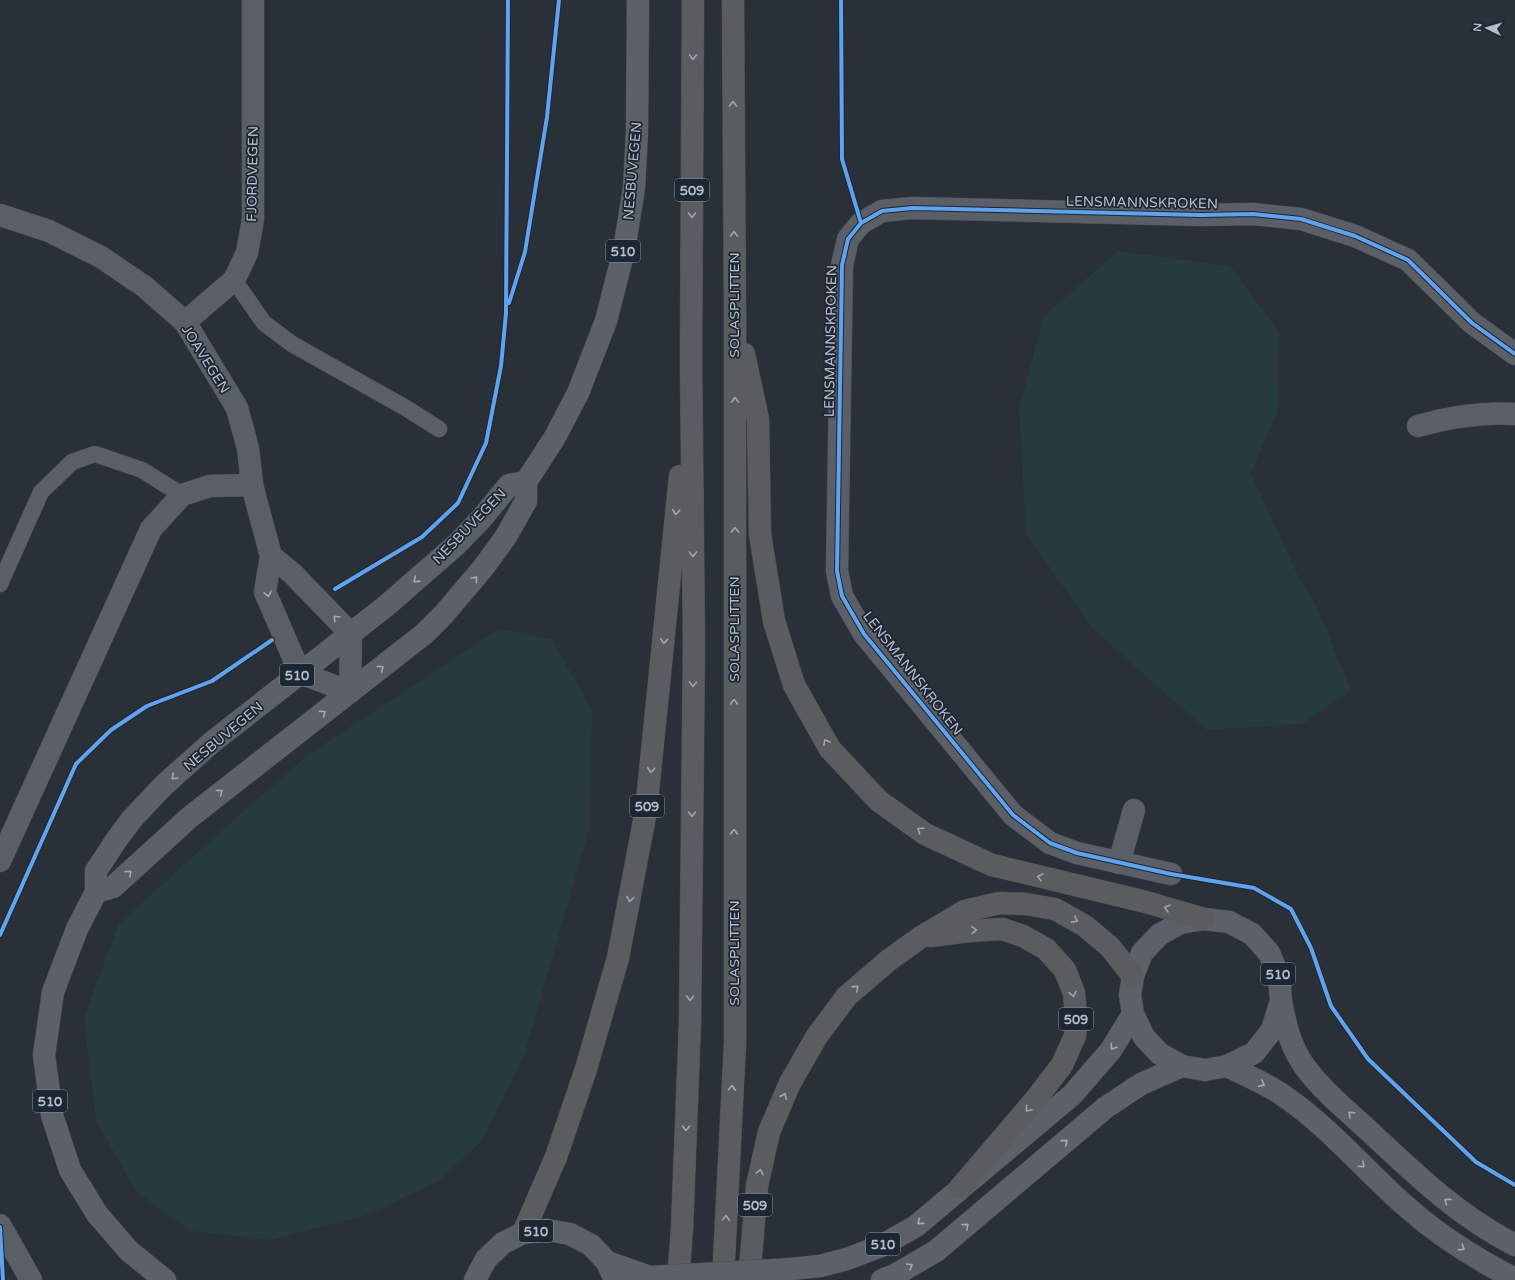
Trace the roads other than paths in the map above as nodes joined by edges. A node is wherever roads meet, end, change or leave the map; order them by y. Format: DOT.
graph roads {
  1 [pos="253,0"];
  2 [pos="638,0"];
  3 [pos="693,0"];
  4 [pos="733,0"];
  5 [pos="0,215"];
  6 [pos="234,280"];
  7 [pos="735,314"];
  8 [pos="185,322"];
  9 [pos="1515,354"];
  10 [pos="691,361"];
  11 [pos="1515,414"];
  12 [pos="1418,426"];
  13 [pos="439,429"];
  14 [pos="526,482"];
  15 [pos="252,485"];
  16 [pos="182,495"];
  17 [pos="271,556"];
  18 [pos="0,584"];
  19 [pos="351,634"];
  20 [pos="300,673"];
  21 [pos="350,692"];
  22 [pos="1134,810"];
  23 [pos="0,861"];
  24 [pos="1119,863"];
  25 [pos="1171,874"];
  26 [pos="96,892"];
  27 [pos="1204,919"];
  28 [pos="921,937"];
  29 [pos="1133,976"];
  30 [pos="1281,1001"];
  31 [pos="1133,1014"];
  32 [pos="1182,1066"];
  33 [pos="1227,1066"];
  34 [pos="960,1188"];
  35 [pos="0,1225"];
  36 [pos="523,1233"];
  37 [pos="1515,1245"];
  38 [pos="611,1271"];
  39 [pos="1515,1279"];
  40 [pos="31,1280"];
  41 [pos="165,1280"];
  42 [pos="475,1280"];
  43 [pos="678,1280"];
  44 [pos="723,1280"];
  45 [pos="750,1280"];
  46 [pos="882,1280"];
  1 -- 6 [label="street, FJORDVEGEN"];
  2 -- 14 [label="main road, NESBUVEGEN / 510"];
  3 -- 10 [label="highway, 509, one-way"];
  7 -- 4 [label="highway, SOLASPLITTEN / 509, one-way"];
  5 -- 8 [label="street, JOAVEGEN"];
  6 -- 8 [label="street, FJORDVEGEN"];
  6 -- 13 [label="lane"];
  27 -- 7 [label="highway, 509, one-way"];
  44 -- 7 [label="highway, SOLASPLITTEN / 509, one-way"];
  8 -- 15 [label="street, JOAVEGEN"];
  9 -- 24 [label="street, LENSMANNSKROKEN"];
  10 -- 36 [label="highway, 509, one-way"];
  10 -- 43 [label="highway, 509, one-way"];
  11 -- 12 [label="street"];
  14 -- 19 [label="main road, NESBUVEGEN / 510, one-way"];
  21 -- 14 [label="main road, one-way"];
  15 -- 16 [label="street"];
  15 -- 17 [label="street, JOAVEGEN"];
  16 -- 18 [label="lane"];
  16 -- 23 [label="street"];
  19 -- 17 [label="street, one-way"];
  17 -- 20 [label="street, JOAVEGEN, one-way"];
  19 -- 20 [label="main road, NESBUVEGEN / 510"];
  19 -- 21 [label="street"];
  20 -- 21 [label="street"];
  20 -- 26 [label="main road, NESBUVEGEN / 510, one-way"];
  26 -- 21 [label="main road, one-way"];
  22 -- 24 [label="street"];
  24 -- 25 [label="street, LENSMANNSKROKEN"];
  26 -- 41 [label="main road, 510"];
  27 -- 29 [label="main road, 510"];
  27 -- 30 [label="main road, 510"];
  28 -- 29 [label="highway, 509, one-way"];
  28 -- 34 [label="highway, 509, one-way"];
  45 -- 28 [label="highway, 509, one-way"];
  29 -- 31 [label="main road, 510"];
  30 -- 33 [label="main road, 510"];
  37 -- 30 [label="main road, 510, one-way"];
  31 -- 32 [label="main road, 510"];
  31 -- 34 [label="main road, 510, one-way"];
  32 -- 33 [label="main road, 510"];
  46 -- 32 [label="main road, 510, one-way"];
  33 -- 39 [label="main road, one-way"];
  34 -- 38 [label="main road, 510, one-way, bridge"];
  35 -- 40 [label="street"];
  36 -- 38 [label="main road, 510"];
  36 -- 42 [label="main road, 510"];
}
